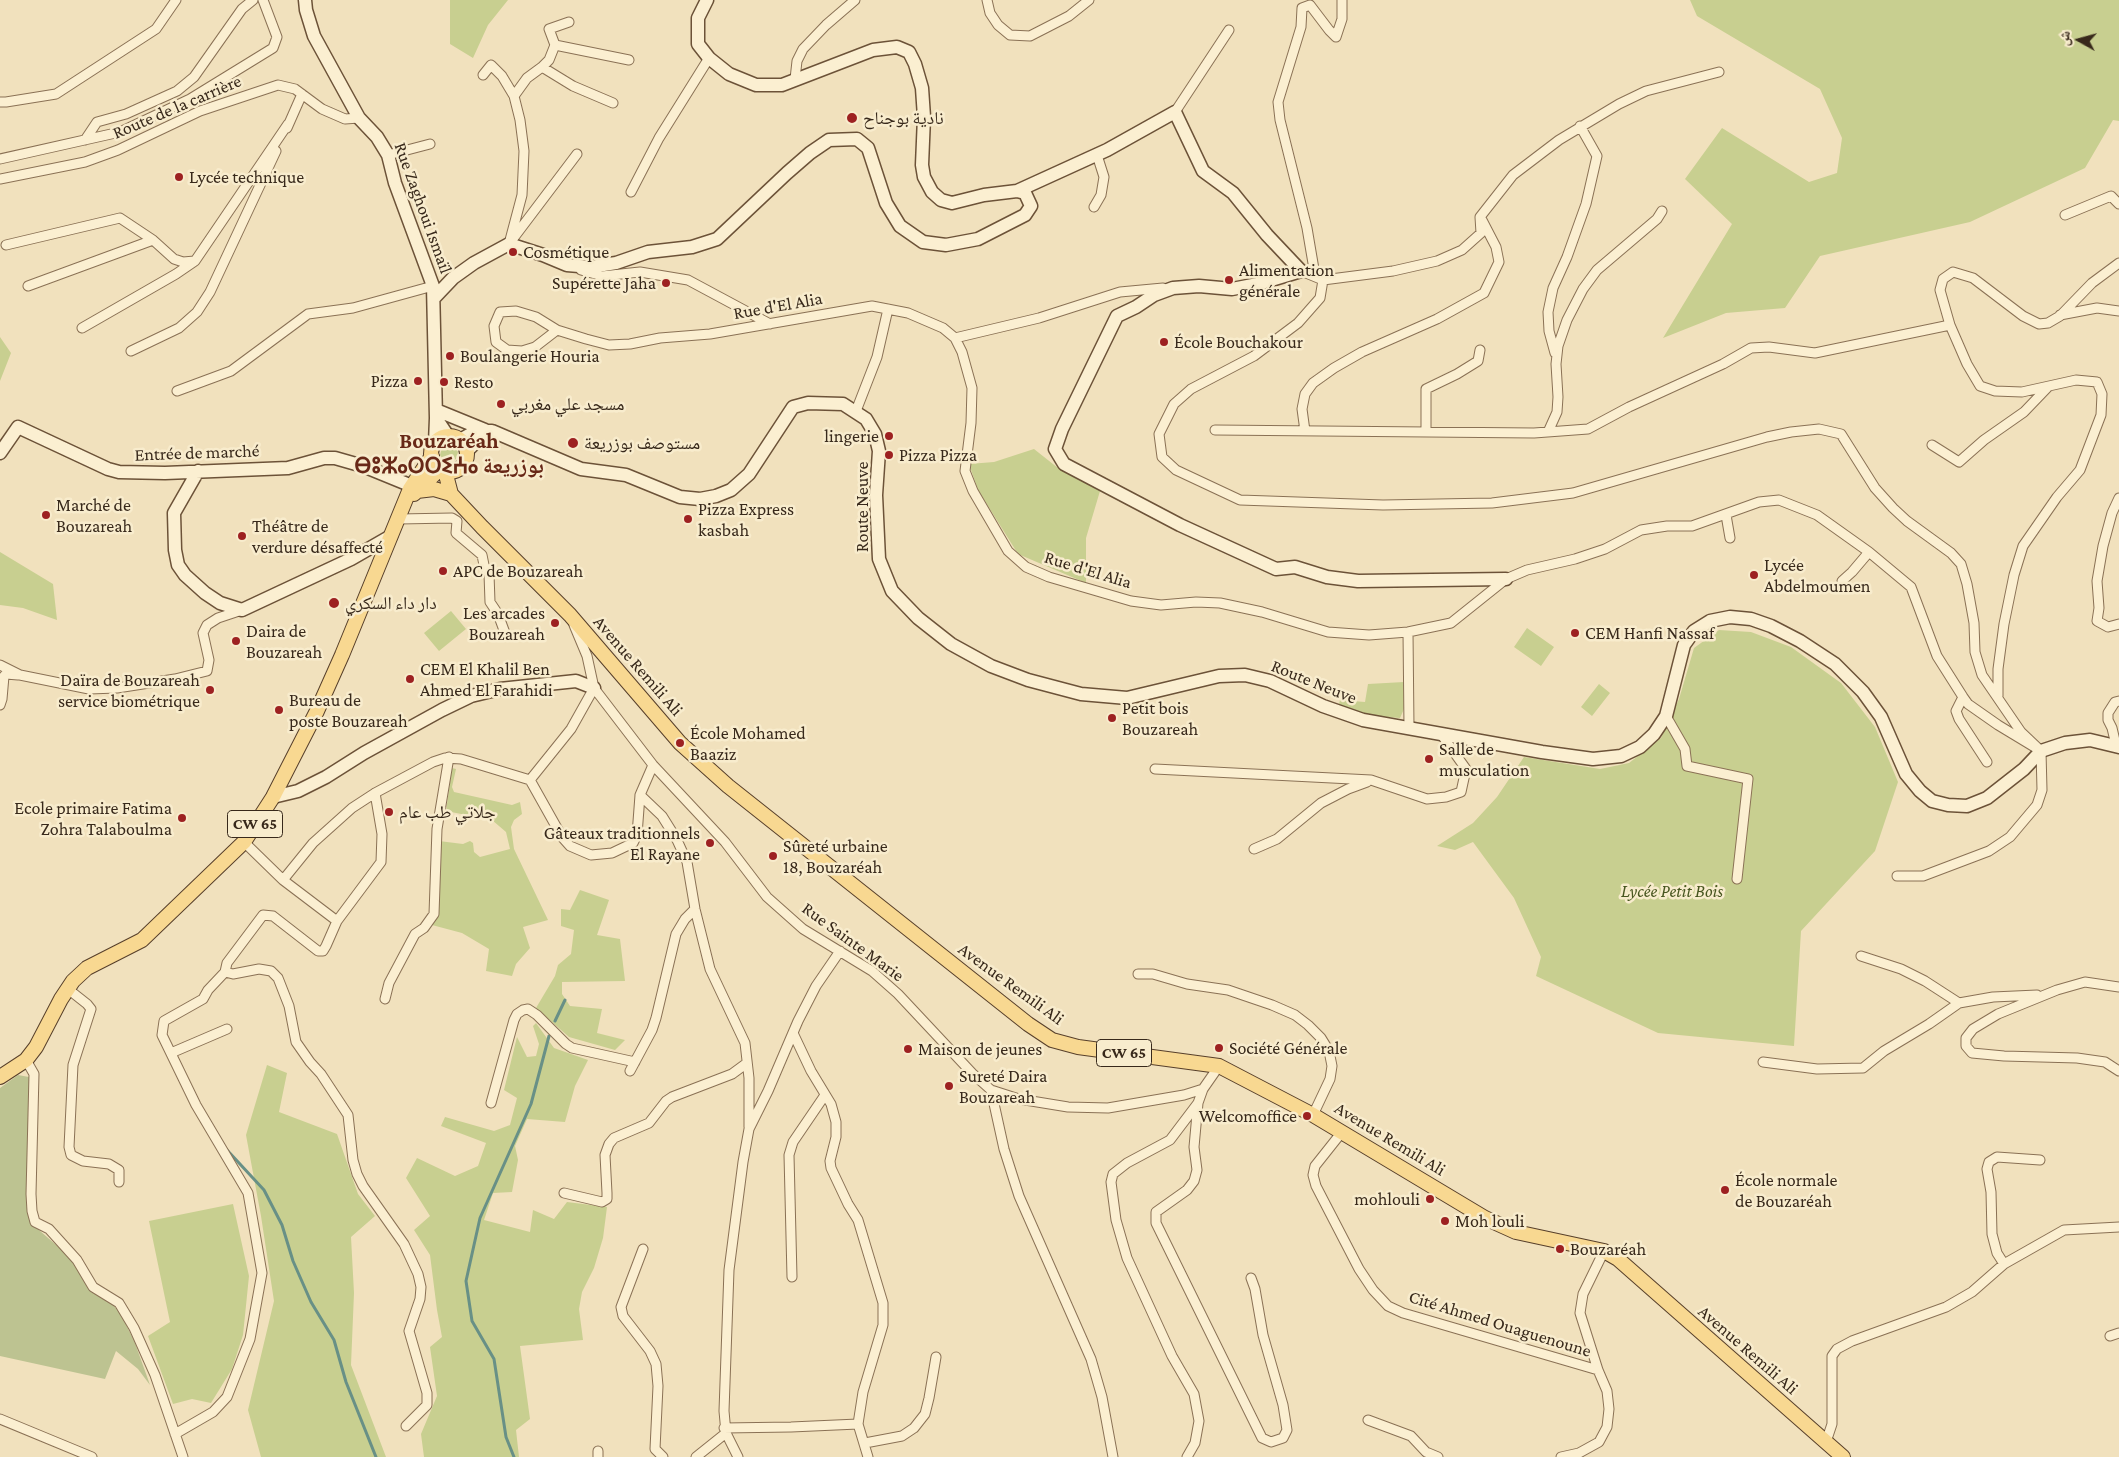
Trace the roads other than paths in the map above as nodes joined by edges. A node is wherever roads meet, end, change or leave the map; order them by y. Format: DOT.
graph roads {
  1 [pos="176,0"];
  2 [pos="253,0"];
  3 [pos="263,0"];
  4 [pos="305,0"];
  5 [pos="707,0"];
  6 [pos="854,0"];
  7 [pos="987,0"];
  8 [pos="1089,0"];
  9 [pos="1342,0"];
  10 [pos="568,22"];
  11 [pos="1229,30"];
  12 [pos="555,45"];
  13 [pos="708,58"];
  14 [pos="629,60"];
  15 [pos="542,67"];
  16 [pos="1719,72"];
  17 [pos="483,76"];
  18 [pos="795,79"];
  19 [pos="302,94"];
  20 [pos="514,96"];
  21 [pos="0,102"];
  22 [pos="613,102"];
  23 [pos="1175,112"];
  24 [pos="359,118"];
  25 [pos="288,124"];
  26 [pos="1580,126"];
  27 [pos="85,140"];
  28 [pos="430,144"];
  29 [pos="577,154"];
  30 [pos="388,155"];
  31 [pos="1097,155"];
  32 [pos="0,159"];
  33 [pos="0,179"];
  34 [pos="260,185"];
  35 [pos="1017,191"];
  36 [pos="631,192"];
  37 [pos="242,194"];
  38 [pos="2115,194"];
  39 [pos="2119,204"];
  40 [pos="1094,207"];
  41 [pos="1662,212"];
  42 [pos="2065,215"];
  43 [pos="1480,217"];
  44 [pos="153,240"];
  45 [pos="509,244"];
  46 [pos="6,245"];
  47 [pos="195,261"];
  48 [pos="2119,263"];
  49 [pos="566,266"];
  50 [pos="1301,271"];
  51 [pos="1319,278"];
  52 [pos="28,286"];
  53 [pos="1173,288"];
  54 [pos="433,292"];
  55 [pos="888,309"];
  56 [pos="2119,311"];
  57 [pos="2060,316"];
  58 [pos="770,324"];
  59 [pos="1950,325"];
  60 [pos="82,328"];
  61 [pos="557,330"];
  62 [pos="955,338"];
  63 [pos="1480,350"];
  64 [pos="131,351"];
  65 [pos="1556,358"];
  66 [pos="2048,387"];
  67 [pos="177,392"];
  68 [pos="856,411"];
  69 [pos="436,414"];
  70 [pos="489,430"];
  71 [pos="1215,430"];
  72 [pos="1305,431"];
  73 [pos="1426,432"];
  74 [pos="1548,432"];
  75 [pos="458,442"];
  76 [pos="1932,445"];
  77 [pos="433,450"];
  78 [pos="0,453"];
  79 [pos="448,470"];
  80 [pos="198,471"];
  81 [pos="414,488"];
  82 [pos="451,494"];
  83 [pos="2118,501"];
  84 [pos="1726,515"];
  85 [pos="399,518"];
  86 [pos="390,536"];
  87 [pos="1730,538"];
  88 [pos="1869,552"];
  89 [pos="1506,579"];
  90 [pos="1842,581"];
  91 [pos="242,610"];
  92 [pos="570,615"];
  93 [pos="2119,624"];
  94 [pos="1408,632"];
  95 [pos="505,633"];
  96 [pos="0,665"];
  97 [pos="20,675"];
  98 [pos="594,688"];
  99 [pos="1998,696"];
  100 [pos="1963,697"];
  101 [pos="2119,701"];
  102 [pos="0,705"];
  103 [pos="1666,716"];
  104 [pos="1409,727"];
  105 [pos="1442,734"];
  106 [pos="2117,746"];
  107 [pos="2041,751"];
  108 [pos="449,757"];
  109 [pos="1987,762"];
  110 [pos="653,765"];
  111 [pos="1155,769"];
  112 [pos="530,780"];
  113 [pos="1371,780"];
  114 [pos="375,793"];
  115 [pos="640,796"];
  116 [pos="273,797"];
  117 [pos="244,842"];
  118 [pos="1254,849"];
  119 [pos="1898,876"];
  120 [pos="1737,879"];
  121 [pos="283,880"];
  122 [pos="695,909"];
  123 [pos="337,921"];
  124 [pos="840,951"];
  125 [pos="1860,956"];
  126 [pos="225,972"];
  127 [pos="1138,974"];
  128 [pos="2119,987"];
  129 [pos="68,989"];
  130 [pos="2045,995"];
  131 [pos="385,998"];
  132 [pos="1959,1004"];
  133 [pos="227,1029"];
  134 [pos="794,1033"];
  135 [pos="171,1053"];
  136 [pos="26,1060"];
  137 [pos="635,1062"];
  138 [pos="1763,1062"];
  139 [pos="747,1063"];
  140 [pos="1219,1066"];
  141 [pos="630,1071"];
  142 [pos="2119,1071"];
  143 [pos="0,1077"];
  144 [pos="1203,1089"];
  145 [pos="991,1090"];
  146 [pos="825,1095"];
  147 [pos="491,1103"];
  148 [pos="1198,1104"];
  149 [pos="1313,1115"];
  150 [pos="749,1129"];
  151 [pos="1342,1132"];
  152 [pos="2040,1160"];
  153 [pos="119,1182"];
  154 [pos="564,1193"];
  155 [pos="2119,1228"];
  156 [pos="643,1249"];
  157 [pos="1604,1251"];
  158 [pos="2004,1264"];
  159 [pos="792,1277"];
  160 [pos="1251,1278"];
  161 [pos="936,1357"];
  162 [pos="1598,1370"];
  163 [pos="0,1419"];
  164 [pos="1368,1420"];
  165 [pos="858,1424"];
  166 [pos="406,1426"];
  167 [pos="725,1431"];
  168 [pos="175,1434"];
  169 [pos="1826,1442"];
  170 [pos="865,1443"];
  171 [pos="739,1454"];
  172 [pos="92,1457"];
  173 [pos="183,1457"];
  174 [pos="663,1457"];
  175 [pos="696,1457"];
  176 [pos="868,1457"];
  177 [pos="1113,1457"];
  178 [pos="1187,1457"];
  179 [pos="1438,1457"];
  180 [pos="1561,1457"];
  181 [pos="1843,1457"];
  1 -- 21 [label="street"];
  2 -- 27 [label="street"];
  3 -- 27 [label="street"];
  4 -- 24 [label="street, Rue Zaghoui Ismaïl"];
  5 -- 13 [label="street"];
  6 -- 18 [label="street"];
  7 -- 8 [label="street"];
  9 -- 51 [label="street"];
  10 -- 12 [label="street"];
  11 -- 23 [label="street"];
  12 -- 14 [label="street"];
  12 -- 15 [label="street"];
  13 -- 18 [label="street"];
  13 -- 36 [label="street"];
  15 -- 20 [label="street"];
  15 -- 22 [label="street"];
  16 -- 26 [label="street"];
  17 -- 20 [label="street"];
  18 -- 35 [label="street"];
  19 -- 24 [label="street, Route de la carrière"];
  19 -- 25 [label="street"];
  19 -- 33 [label="street, Route de la carrière"];
  20 -- 45 [label="street"];
  23 -- 31 [label="street"];
  23 -- 50 [label="street"];
  24 -- 30 [label="street, Rue Zaghoui Ismaïl"];
  25 -- 34 [label="street"];
  25 -- 37 [label="street"];
  26 -- 43 [label="street"];
  26 -- 65 [label="street"];
  27 -- 32 [label="street"];
  28 -- 30 [label="street"];
  29 -- 45 [label="street"];
  30 -- 54 [label="street, Rue Zaghoui Ismaïl"];
  31 -- 35 [label="street"];
  31 -- 40 [label="street"];
  34 -- 37 [label="street"];
  34 -- 64 [label="street"];
  35 -- 49 [label="street"];
  37 -- 47 [label="street"];
  38 -- 39 [label="street"];
  38 -- 42 [label="street"];
  41 -- 65 [label="street"];
  43 -- 51 [label="street"];
  43 -- 72 [label="street"];
  44 -- 46 [label="street"];
  44 -- 47 [label="street"];
  44 -- 52 [label="street"];
  45 -- 49 [label="street"];
  45 -- 54 [label="street"];
  47 -- 60 [label="street"];
  48 -- 57 [label="street"];
  49 -- 58 [label="street"];
  50 -- 51 [label="street"];
  50 -- 53 [label="street"];
  51 -- 99 [label="street"];
  53 -- 62 [label="street"];
  53 -- 89 [label="street"];
  54 -- 67 [label="street"];
  54 -- 69 [label="street, Rue Zaghoui Ismaïl"];
  55 -- 58 [label="street, Rue d'El Alia"];
  55 -- 62 [label="street, Rue d'El Alia"];
  55 -- 68 [label="street"];
  56 -- 57 [label="street"];
  57 -- 59 [label="street"];
  58 -- 61 [label="street, Rue d'El Alia"];
  59 -- 66 [label="street"];
  59 -- 74 [label="street"];
  61 -- 61 [label="street, Rue d'El Alia"];
  62 -- 94 [label="street, Rue d'El Alia"];
  63 -- 73 [label="street"];
  65 -- 74 [label="street"];
  66 -- 76 [label="street"];
  66 -- 99 [label="street"];
  68 -- 70 [label="street, Route Neuve"];
  68 -- 104 [label="street, Route Neuve"];
  69 -- 70 [label="street"];
  69 -- 75 [label="street"];
  69 -- 77 [label="street, Rue Zaghoui Ismaïl"];
  70 -- 75 [label="street"];
  71 -- 72 [label="street"];
  72 -- 73 [label="street"];
  73 -- 74 [label="street"];
  75 -- 77 [label="main road"];
  75 -- 79 [label="main road"];
  77 -- 79 [label="main road"];
  77 -- 81 [label="main road"];
  78 -- 80 [label="street, Entrée de marché"];
  79 -- 81 [label="main road"];
  79 -- 82 [label="main road, Avenue Remili Ali / CW 65"];
  80 -- 81 [label="street, Entrée de marché"];
  80 -- 91 [label="street"];
  81 -- 82 [label="main road"];
  81 -- 85 [label="main road, CW 65"];
  82 -- 92 [label="main road, Avenue Remili Ali / CW 65"];
  83 -- 93 [label="street"];
  84 -- 87 [label="street"];
  84 -- 88 [label="street, Rue d'El Alia"];
  84 -- 89 [label="street, Rue d'El Alia"];
  85 -- 86 [label="main road, CW 65"];
  85 -- 95 [label="street"];
  86 -- 91 [label="street"];
  86 -- 116 [label="main road, CW 65"];
  88 -- 90 [label="street"];
  88 -- 100 [label="street, Rue d'El Alia"];
  89 -- 94 [label="street, Rue d'El Alia"];
  91 -- 97 [label="street"];
  92 -- 98 [label="street, Rue Sainte Marie"];
  92 -- 140 [label="main road, Avenue Remili Ali / CW 65"];
  94 -- 104 [label="street"];
  96 -- 97 [label="street"];
  97 -- 102 [label="street"];
  98 -- 110 [label="street, Rue Sainte Marie"];
  98 -- 112 [label="street"];
  98 -- 116 [label="street"];
  99 -- 107 [label="street"];
  100 -- 107 [label="street, Rue d'El Alia"];
  100 -- 109 [label="street"];
  101 -- 106 [label="street"];
  103 -- 105 [label="street, Route Neuve"];
  103 -- 107 [label="street, Route Neuve"];
  103 -- 120 [label="street"];
  104 -- 105 [label="street, Route Neuve"];
  105 -- 113 [label="street"];
  106 -- 107 [label="street, Route Neuve"];
  107 -- 119 [label="street"];
  108 -- 112 [label="street"];
  108 -- 114 [label="street"];
  108 -- 131 [label="street"];
  110 -- 115 [label="street"];
  110 -- 124 [label="street, Rue Sainte Marie"];
  111 -- 113 [label="street"];
  112 -- 115 [label="street"];
  113 -- 118 [label="street"];
  114 -- 121 [label="street"];
  114 -- 123 [label="street"];
  115 -- 122 [label="street"];
  116 -- 117 [label="main road, CW 65"];
  117 -- 121 [label="street"];
  117 -- 129 [label="main road, CW 65"];
  121 -- 123 [label="street"];
  122 -- 137 [label="street"];
  122 -- 139 [label="street"];
  123 -- 126 [label="street"];
  124 -- 134 [label="street"];
  124 -- 145 [label="street, Rue Sainte Marie"];
  125 -- 132 [label="street"];
  126 -- 135 [label="street"];
  126 -- 166 [label="street"];
  127 -- 149 [label="street"];
  128 -- 130 [label="street"];
  129 -- 136 [label="main road, CW 65"];
  129 -- 153 [label="street"];
  130 -- 132 [label="street"];
  130 -- 142 [label="street"];
  132 -- 138 [label="street"];
  133 -- 135 [label="street"];
  134 -- 146 [label="street"];
  134 -- 150 [label="street"];
  135 -- 168 [label="street"];
  136 -- 143 [label="main road"];
  136 -- 168 [label="street"];
  137 -- 141 [label="street"];
  137 -- 147 [label="street"];
  139 -- 150 [label="street"];
  139 -- 154 [label="street"];
  140 -- 144 [label="street"];
  140 -- 149 [label="main road, Avenue Remili Ali / CW 65"];
  144 -- 145 [label="street, Rue Sainte Marie"];
  144 -- 148 [label="street"];
  145 -- 177 [label="street"];
  146 -- 159 [label="street"];
  146 -- 165 [label="street"];
  148 -- 160 [label="street"];
  148 -- 178 [label="street"];
  149 -- 151 [label="main road, Avenue Remili Ali / CW 65"];
  150 -- 167 [label="street"];
  151 -- 157 [label="main road, Avenue Remili Ali / CW 65"];
  151 -- 162 [label="street, Cité Ahmed Ouaguenoune"];
  152 -- 158 [label="street"];
  155 -- 158 [label="street"];
  156 -- 174 [label="street"];
  157 -- 162 [label="street"];
  157 -- 169 [label="main road, Avenue Remili Ali / CW 65"];
  158 -- 169 [label="street"];
  161 -- 170 [label="street"];
  162 -- 180 [label="street"];
  163 -- 172 [label="street"];
  164 -- 179 [label="street"];
  165 -- 167 [label="street"];
  165 -- 170 [label="street"];
  167 -- 171 [label="street"];
  167 -- 175 [label="street"];
  168 -- 173 [label="street"];
  169 -- 181 [label="main road, Avenue Remili Ali / CW 65"];
  170 -- 176 [label="street"];
}
